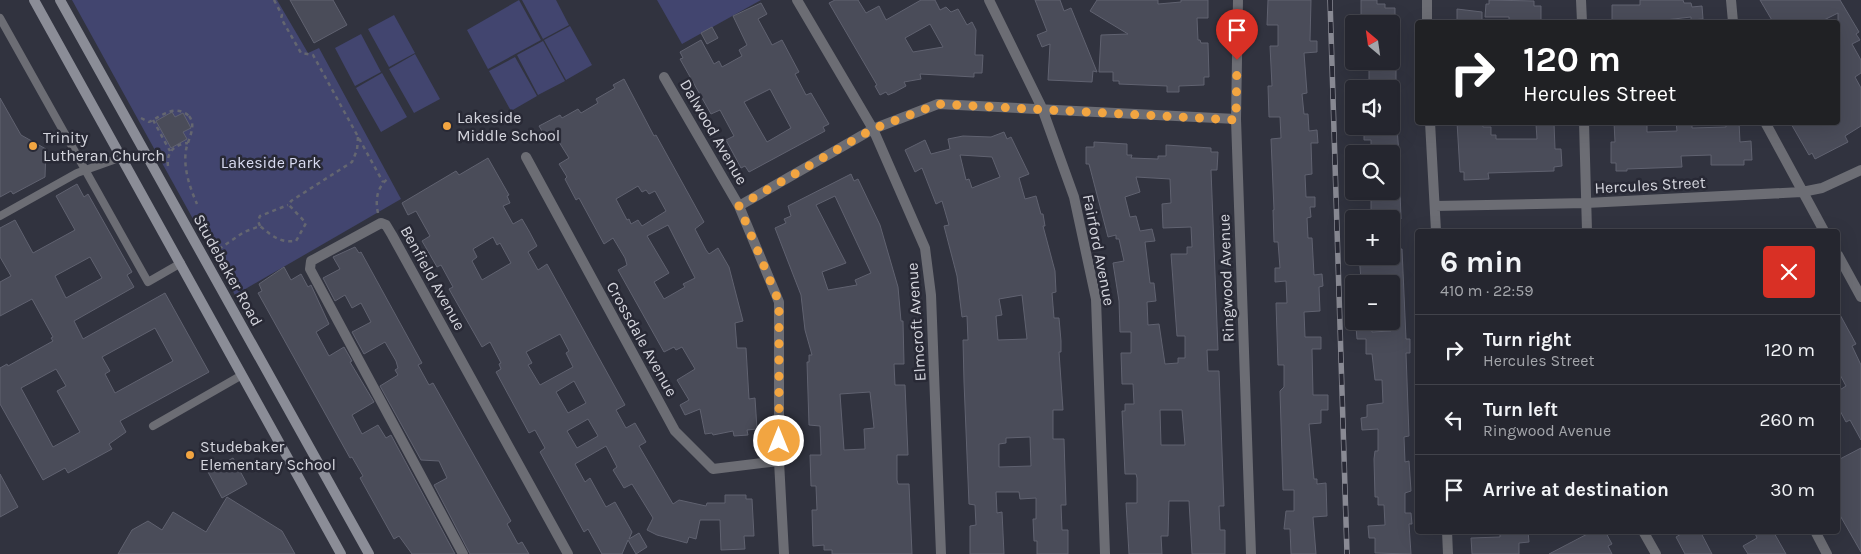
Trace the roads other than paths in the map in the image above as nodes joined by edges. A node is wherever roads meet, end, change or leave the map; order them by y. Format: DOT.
graph roads {
  1 [pos="34,0"];
  2 [pos="60,0"];
  3 [pos="797,0"];
  4 [pos="989,0"];
  5 [pos="1238,0"];
  6 [pos="1427,0"];
  7 [pos="1581,0"];
  8 [pos="1731,0"];
  9 [pos="0,18"];
  10 [pos="1427,20"];
  11 [pos="1582,20"];
  12 [pos="1733,20"];
  13 [pos="664,77"];
  14 [pos="1042,108"];
  15 [pos="1236,120"];
  16 [pos="1430,125"];
  17 [pos="1584,125"];
  18 [pos="1767,125"];
  19 [pos="873,129"];
  20 [pos="122,157"];
  21 [pos="526,157"];
  22 [pos="84,170"];
  23 [pos="1861,170"];
  24 [pos="1802,192"];
  25 [pos="1586,203"];
  26 [pos="739,206"];
  27 [pos="1436,206"];
  28 [pos="0,216"];
  29 [pos="1436,229"];
  30 [pos="1587,229"];
  31 [pos="1823,229"];
  32 [pos="1840,259"];
  33 [pos="181,263"];
  34 [pos="1861,297"];
  35 [pos="242,375"];
  36 [pos="153,426"];
  37 [pos="779,460"];
  38 [pos="1447,534"];
  39 [pos="1646,534"];
  40 [pos="1816,534"];
  41 [pos="341,554"];
  42 [pos="369,554"];
  43 [pos="463,554"];
  44 [pos="568,554"];
  45 [pos="784,554"];
  46 [pos="941,554"];
  47 [pos="1105,554"];
  48 [pos="1250,554"];
  49 [pos="1448,554"];
  50 [pos="1656,554"];
  51 [pos="1826,554"];
  1 -- 20 [label="main road"];
  2 -- 42 [label="main road, Studebaker Road"];
  3 -- 19 [label="street, Elmcroft Avenue"];
  4 -- 14 [label="street, Fairford Avenue"];
  5 -- 15 [label="street, Ringwood Avenue"];
  6 -- 10 [label="street"];
  7 -- 11 [label="street"];
  8 -- 12 [label="street"];
  9 -- 22 [label="lane"];
  13 -- 26 [label="street, Dalwood Avenue"];
  14 -- 15 [label="street"];
  14 -- 19 [label="street"];
  14 -- 47 [label="street, Fairford Avenue"];
  15 -- 48 [label="street, Ringwood Avenue"];
  16 -- 27 [label="street"];
  17 -- 25 [label="street"];
  18 -- 24 [label="street"];
  19 -- 26 [label="street"];
  19 -- 46 [label="street, Elmcroft Avenue"];
  20 -- 22 [label="lane"];
  20 -- 33 [label="main road"];
  21 -- 37 [label="street, Crossdale Avenue"];
  22 -- 28 [label="lane"];
  22 -- 33 [label="lane"];
  23 -- 24 [label="street, Hercules Street"];
  24 -- 25 [label="street, Hercules Street"];
  24 -- 31 [label="street"];
  25 -- 27 [label="street, Hercules Street"];
  25 -- 30 [label="street"];
  26 -- 37 [label="street, Dalwood Avenue"];
  27 -- 29 [label="street"];
  32 -- 34 [label="street"];
  33 -- 35 [label="main road"];
  35 -- 36 [label="lane"];
  35 -- 41 [label="main road"];
  37 -- 45 [label="street, Dalwood Avenue"];
  38 -- 49 [label="street"];
  39 -- 50 [label="street"];
  40 -- 51 [label="street"];
  43 -- 44 [label="street, Benfield Avenue"];
}
